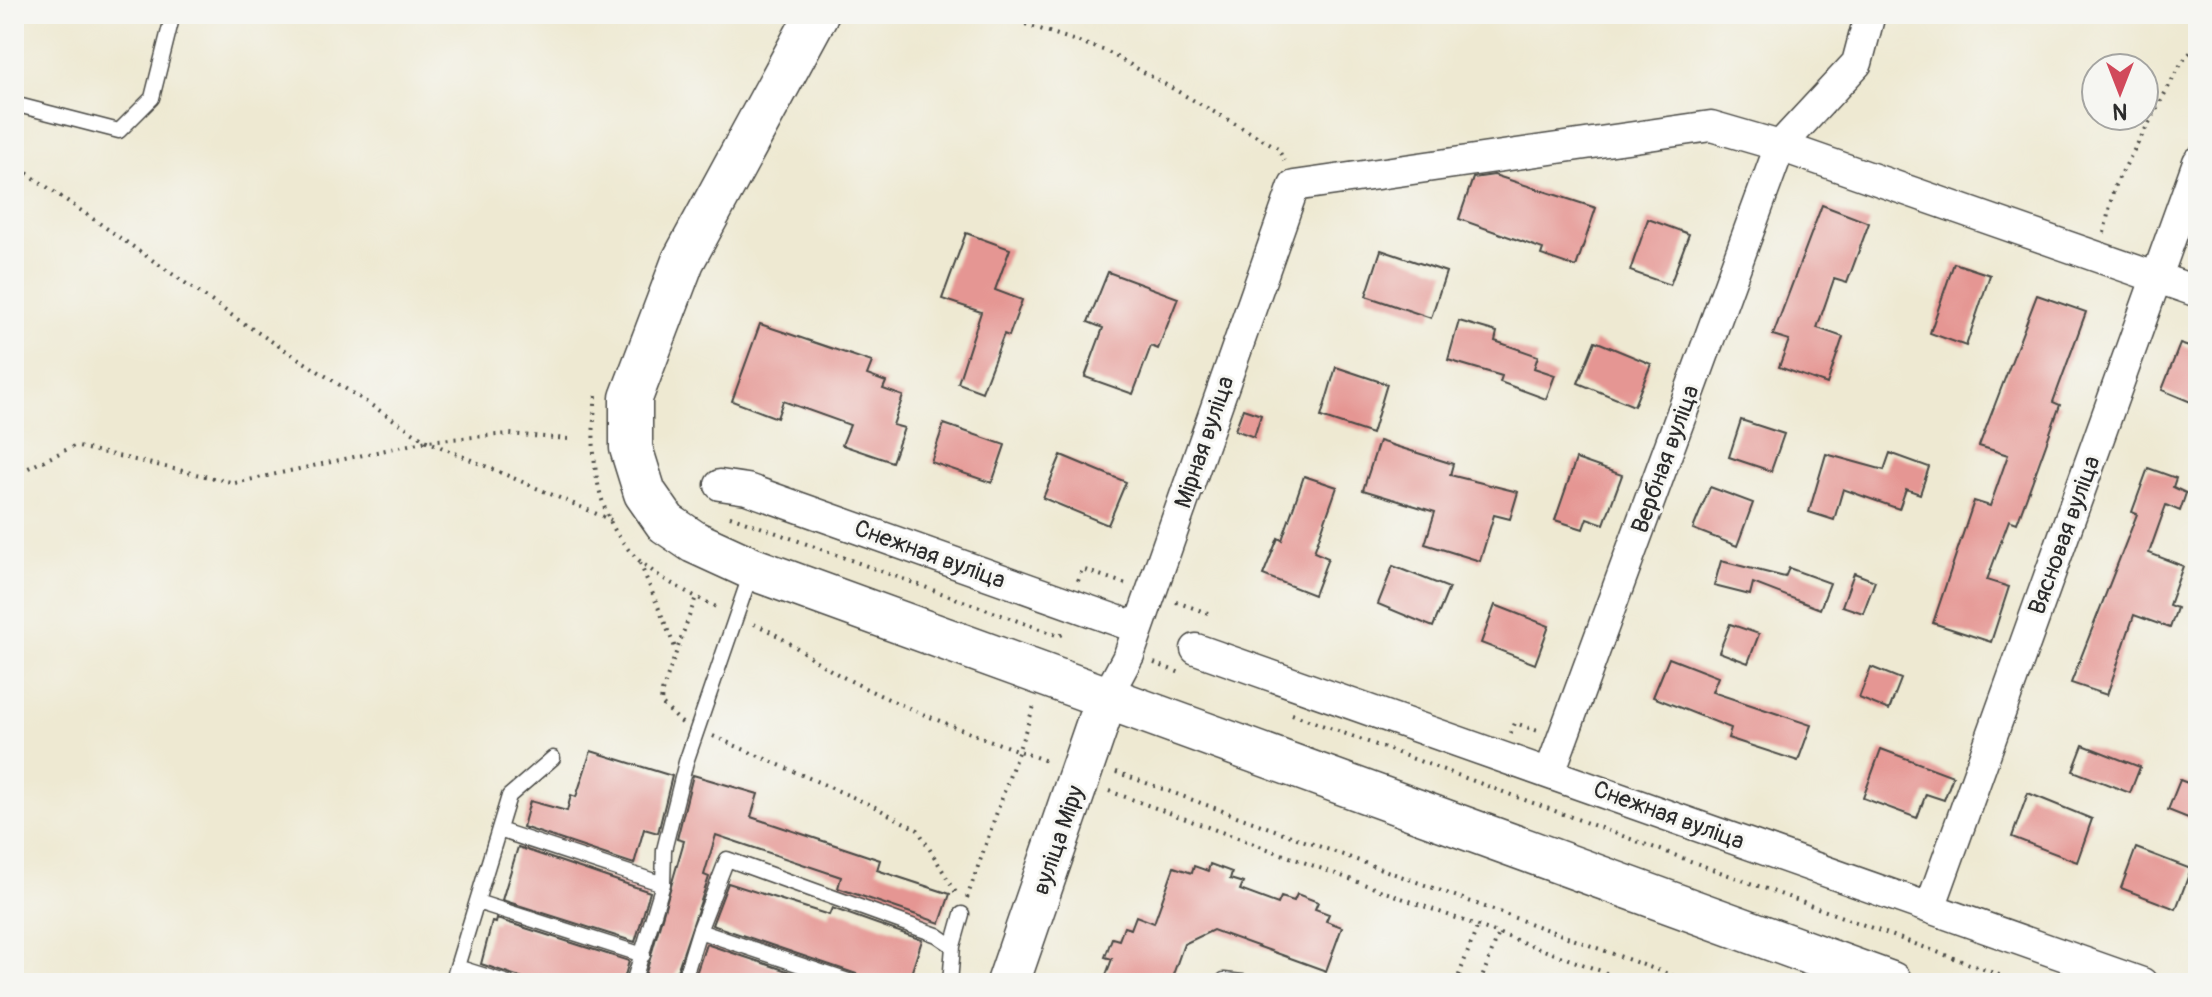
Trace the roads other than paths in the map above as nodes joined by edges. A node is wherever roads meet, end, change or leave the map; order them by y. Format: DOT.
graph roads {
  1 [pos="173,14"];
  2 [pos="817,14"];
  3 [pos="1870,14"];
  4 [pos="14,104"];
  5 [pos="1780,146"];
  6 [pos="2198,162"];
  7 [pos="2156,277"];
  8 [pos="2198,292"];
  9 [pos="720,485"];
  10 [pos="753,569"];
  11 [pos="1134,641"];
  12 [pos="1191,662"];
  13 [pos="1107,696"];
  14 [pos="553,758"];
  15 [pos="1550,772"];
  16 [pos="499,830"];
  17 [pos="663,884"];
  18 [pos="477,902"];
  19 [pos="1930,908"];
  20 [pos="962,914"];
  21 [pos="699,931"];
  22 [pos="953,946"];
  23 [pos="643,955"];
  24 [pos="457,967"];
  25 [pos="452,983"];
  26 [pos="508,983"];
  27 [pos="633,983"];
  28 [pos="683,983"];
  29 [pos="854,983"];
  30 [pos="950,983"];
  31 [pos="1008,983"];
  32 [pos="1222,983"];
  33 [pos="1251,983"];
  34 [pos="1891,983"];
  35 [pos="2142,983"];
  1 -- 4 [label="lane"];
  2 -- 10 [label="main road"];
  3 -- 5 [label="street"];
  5 -- 7 [label="street"];
  5 -- 11 [label="street, Мірная вуліца"];
  5 -- 15 [label="street, Вербная вуліца"];
  6 -- 7 [label="street, Вясновая вуліца"];
  7 -- 8 [label="street"];
  7 -- 19 [label="street, Вясновая вуліца"];
  9 -- 11 [label="street, Снежная вуліца"];
  10 -- 13 [label="main road"];
  10 -- 17 [label="lane"];
  11 -- 13 [label="street, Мірная вуліца"];
  12 -- 15 [label="street, Снежная вуліца"];
  13 -- 31 [label="main road, вуліца Міру"];
  13 -- 34 [label="main road"];
  14 -- 16 [label="lane"];
  15 -- 19 [label="street, Снежная вуліца"];
  16 -- 17 [label="lane"];
  16 -- 18 [label="lane"];
  17 -- 23 [label="lane"];
  18 -- 23 [label="lane"];
  18 -- 24 [label="lane"];
  19 -- 35 [label="street, Снежная вуліца"];
  20 -- 22 [label="lane"];
  21 -- 22 [label="lane"];
  21 -- 28 [label="lane"];
  21 -- 29 [label="lane"];
  22 -- 30 [label="lane"];
  23 -- 27 [label="lane"];
  24 -- 25 [label="lane"];
  24 -- 26 [label="lane"];
  32 -- 33 [label="lane"];
}
